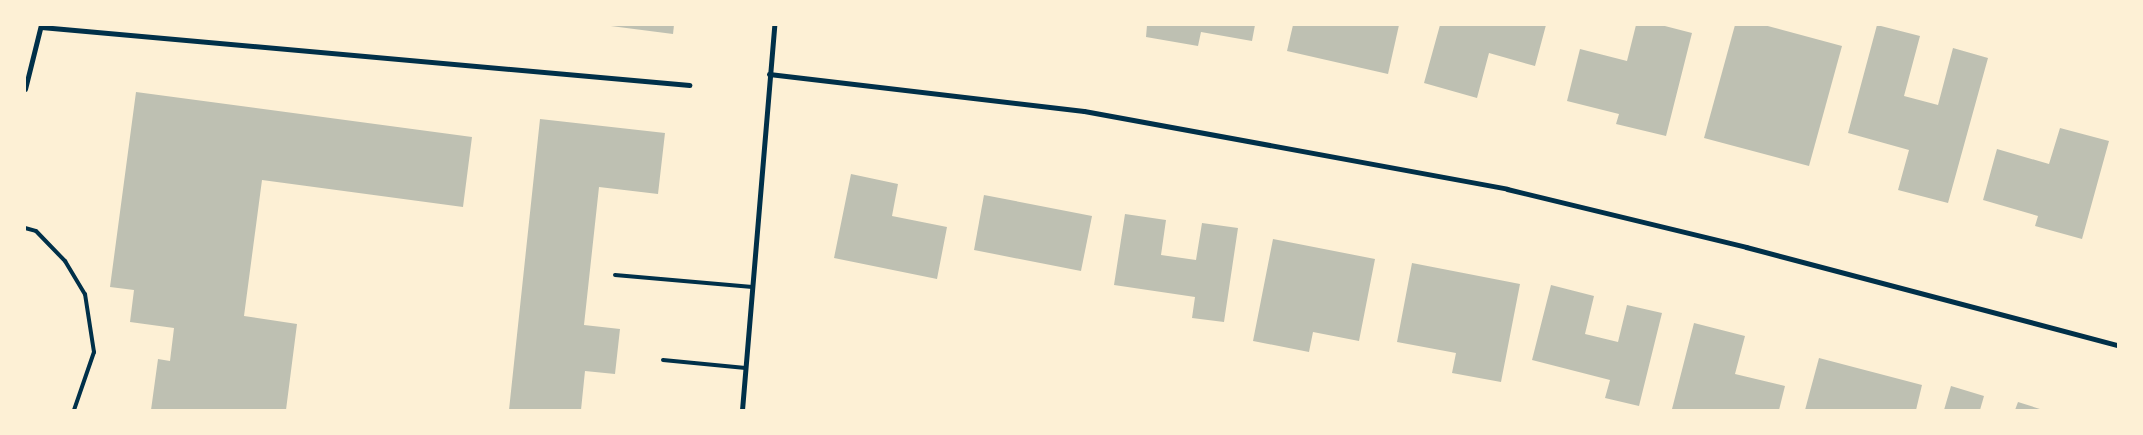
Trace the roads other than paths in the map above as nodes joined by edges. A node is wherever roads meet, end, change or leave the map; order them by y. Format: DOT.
graph roads {
  1 [pos="774,25"];
  2 [pos="41,26"];
  3 [pos="769,74"];
  4 [pos="689,86"];
  5 [pos="25,89"];
  6 [pos="25,228"];
  7 [pos="615,275"];
  8 [pos="752,287"];
  9 [pos="2118,345"];
  10 [pos="663,360"];
  11 [pos="746,368"];
  12 [pos="74,410"];
  13 [pos="742,410"];
  1 -- 3 [label="street"];
  2 -- 4 [label="street"];
  2 -- 5 [label="street"];
  3 -- 8 [label="street"];
  3 -- 9 [label="street"];
  6 -- 12 [label="lane"];
  7 -- 8 [label="lane"];
  8 -- 11 [label="street"];
  10 -- 11 [label="lane"];
  11 -- 13 [label="street"];
}
